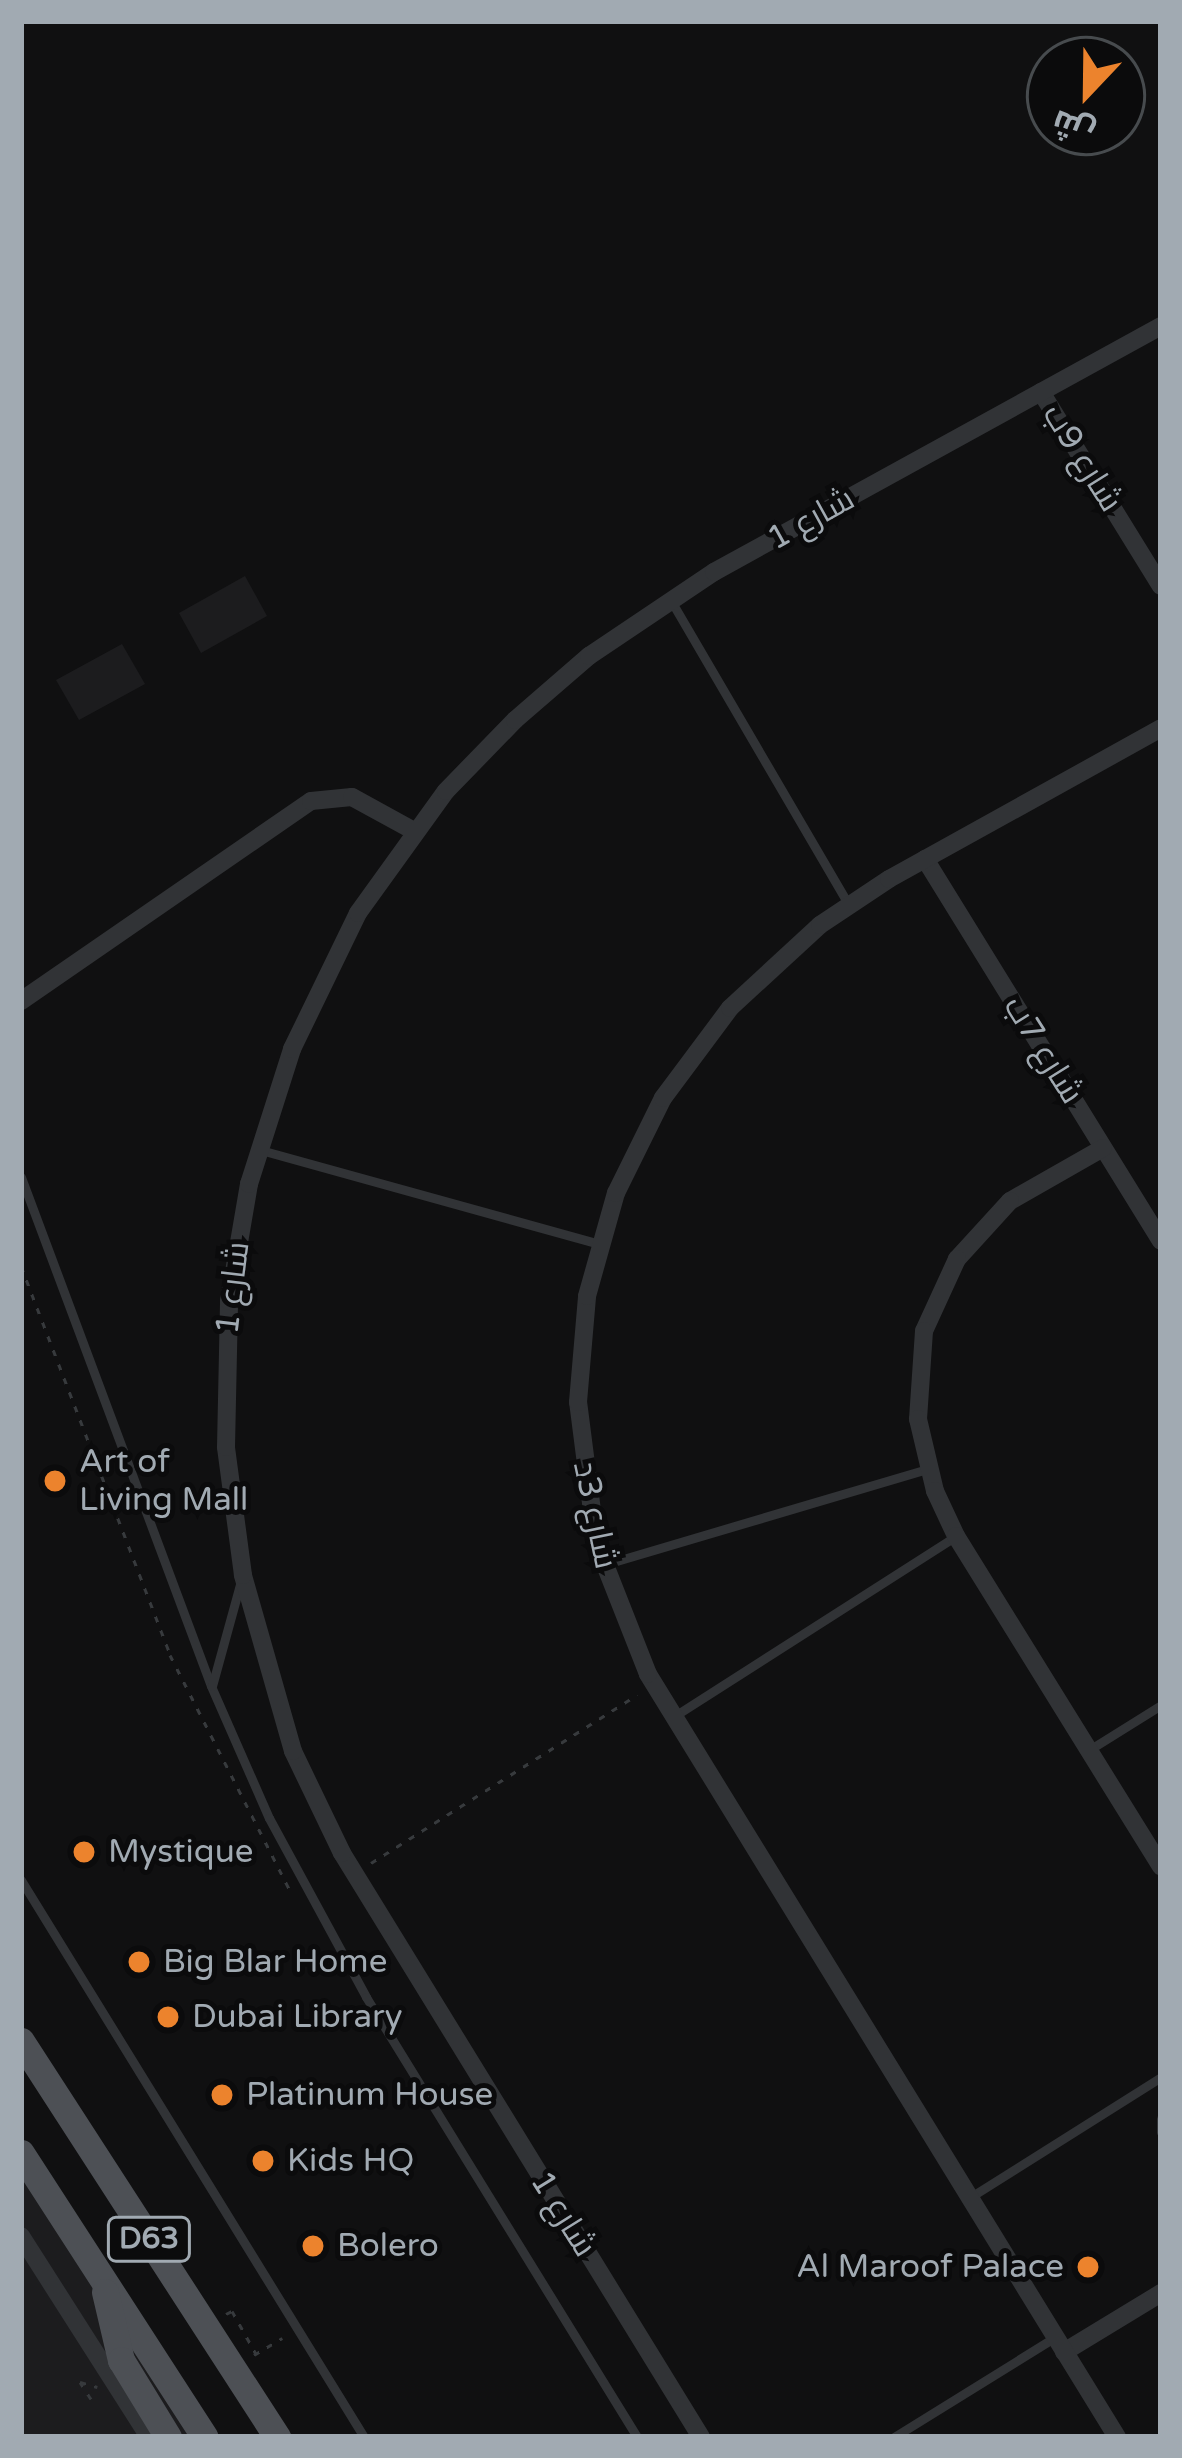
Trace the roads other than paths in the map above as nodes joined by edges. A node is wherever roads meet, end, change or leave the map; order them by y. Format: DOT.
graph roads {
  1 [pos="1161,326"];
  2 [pos="1041,392"];
  3 [pos="1161,586"];
  4 [pos="670,599"];
  5 [pos="1161,728"];
  6 [pos="414,831"];
  7 [pos="925,860"];
  8 [pos="849,905"];
  9 [pos="21,1001"];
  10 [pos="1103,1148"];
  11 [pos="257,1149"];
  12 [pos="21,1177"];
  13 [pos="1161,1241"];
  14 [pos="599,1244"];
  15 [pos="928,1469"];
  16 [pos="956,1536"];
  17 [pos="603,1565"];
  18 [pos="242,1575"];
  19 [pos="212,1686"];
  20 [pos="1161,1705"];
  21 [pos="674,1717"];
  22 [pos="1089,1750"];
  23 [pos="1161,1867"];
  24 [pos="21,1880"];
  25 [pos="21,2041"];
  26 [pos="1161,2077"];
  27 [pos="1161,2119"];
  28 [pos="1161,2132"];
  29 [pos="21,2153"];
  30 [pos="969,2198"];
  31 [pos="21,2236"];
  32 [pos="102,2276"];
  33 [pos="1161,2293"];
  34 [pos="1060,2345"];
  35 [pos="148,2437"];
  36 [pos="168,2437"];
  37 [pos="205,2437"];
  38 [pos="277,2437"];
  39 [pos="364,2437"];
  40 [pos="637,2437"];
  41 [pos="701,2437"];
  42 [pos="894,2437"];
  43 [pos="1117,2437"];
  1 -- 2 [label="street, شارع 1"];
  2 -- 3 [label="street, شارع 9ب"];
  2 -- 4 [label="street, شارع 1"];
  4 -- 6 [label="street, شارع 1"];
  4 -- 8 [label="lane"];
  5 -- 7 [label="street, شارع 3د"];
  6 -- 9 [label="street"];
  6 -- 11 [label="street, شارع 1"];
  7 -- 8 [label="street, شارع 3د"];
  7 -- 10 [label="street, شارع 7ب"];
  8 -- 14 [label="street, شارع 3د"];
  10 -- 13 [label="street, شارع 7ب"];
  10 -- 15 [label="street"];
  11 -- 14 [label="lane"];
  11 -- 18 [label="street, شارع 1"];
  12 -- 19 [label="lane"];
  14 -- 17 [label="street, شارع 3د"];
  15 -- 16 [label="street"];
  15 -- 17 [label="lane"];
  16 -- 21 [label="lane"];
  16 -- 22 [label="street"];
  17 -- 21 [label="street, شارع 3د"];
  18 -- 19 [label="lane"];
  18 -- 41 [label="street, شارع 1"];
  19 -- 40 [label="lane"];
  20 -- 22 [label="lane"];
  21 -- 30 [label="street, شارع 3د"];
  22 -- 23 [label="street"];
  24 -- 39 [label="lane"];
  25 -- 38 [label="main road, D63"];
  26 -- 30 [label="lane"];
  27 -- 28 [label="lane"];
  29 -- 32 [label="main road, D63"];
  30 -- 34 [label="street, شارع 3د"];
  31 -- 35 [label="street"];
  32 -- 36 [label="main road"];
  32 -- 37 [label="main road, D63"];
  33 -- 34 [label="street"];
  34 -- 42 [label="lane"];
  34 -- 43 [label="street, شارع 3د"];
}
